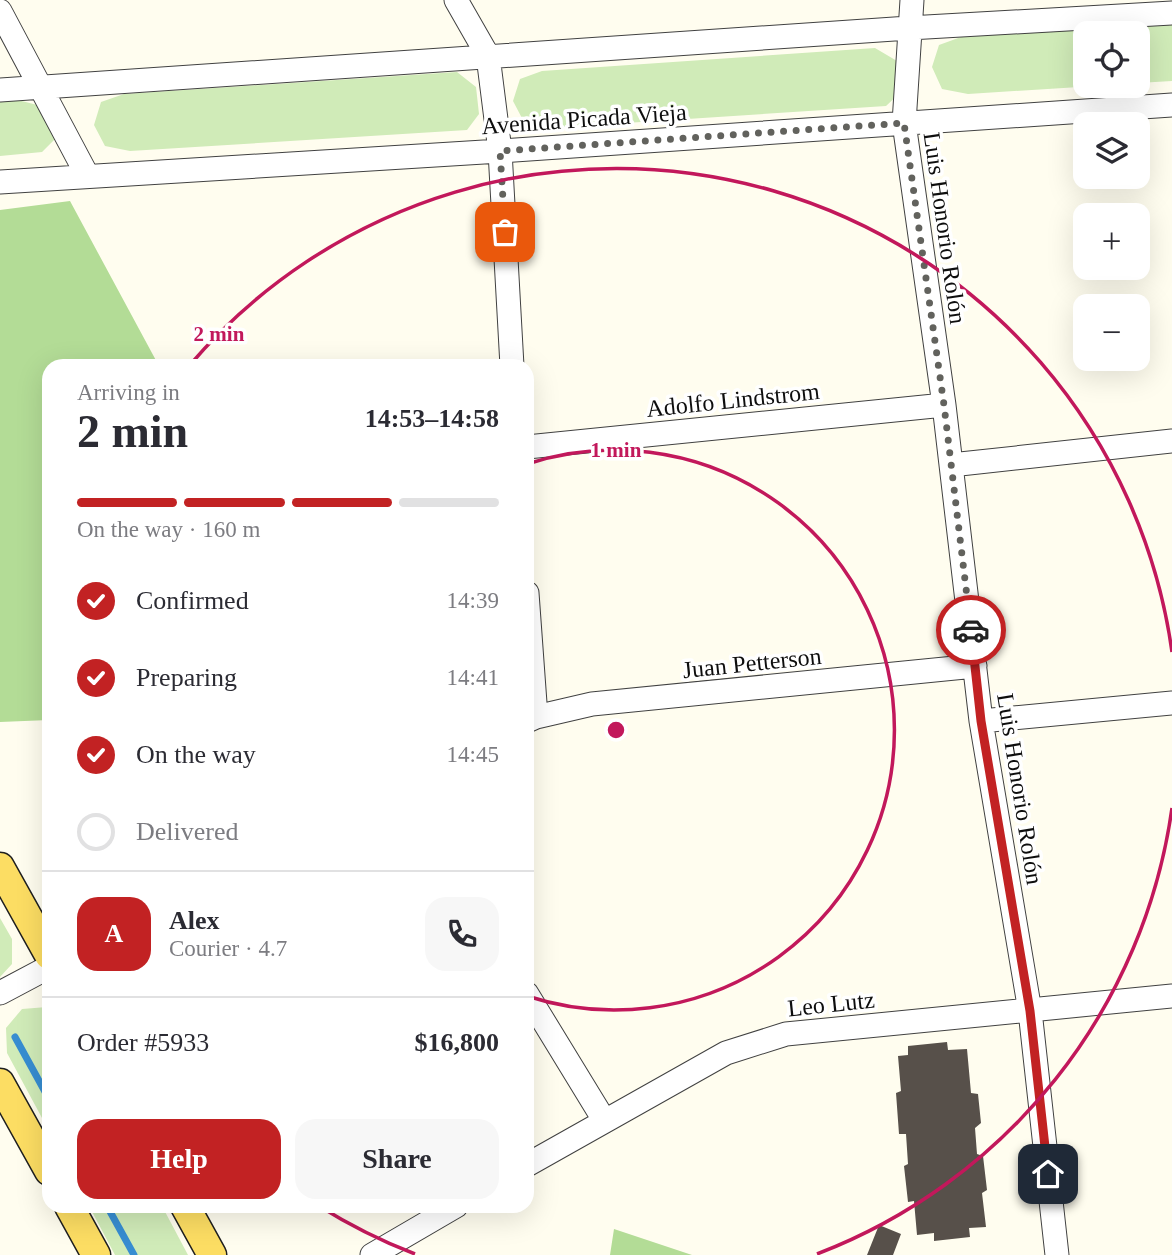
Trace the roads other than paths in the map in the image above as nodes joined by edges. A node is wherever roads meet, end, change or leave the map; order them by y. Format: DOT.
graph roads {
  1 [pos="456,0"];
  2 [pos="912,0"];
  3 [pos="0,11"];
  4 [pos="1172,13"];
  5 [pos="909,28"];
  6 [pos="488,56"];
  7 [pos="40,87"];
  8 [pos="0,90"];
  9 [pos="1172,105"];
  10 [pos="904,123"];
  11 [pos="500,151"];
  12 [pos="87,175"];
  13 [pos="0,182"];
  14 [pos="512,359"];
  15 [pos="944,405"];
  16 [pos="1172,441"];
  17 [pos="534,446"];
  18 [pos="951,465"];
  19 [pos="975,666"];
  20 [pos="1172,703"];
  21 [pos="534,718"];
  22 [pos="981,721"];
  23 [pos="0,867"];
  24 [pos="42,942"];
  25 [pos="42,971"];
  26 [pos="0,993"];
  27 [pos="1172,996"];
  28 [pos="534,1005"];
  29 [pos="1030,1011"];
  30 [pos="0,1083"];
  31 [pos="604,1120"];
  32 [pos="42,1158"];
  33 [pos="534,1161"];
  34 [pos="72,1213"];
  35 [pos="190,1213"];
  36 [pos="444,1213"];
  37 [pos="96,1255"];
  38 [pos="212,1255"];
  39 [pos="372,1255"];
  40 [pos="1057,1255"];
  1 -- 6 [label="street"];
  2 -- 5 [label="street, Luis Honorio Rolón"];
  3 -- 7 [label="street"];
  4 -- 5 [label="street"];
  5 -- 6 [label="street"];
  5 -- 10 [label="street, Luis Honorio Rolón"];
  6 -- 7 [label="street"];
  6 -- 11 [label="street"];
  7 -- 8 [label="street"];
  7 -- 12 [label="street"];
  9 -- 10 [label="street, Avenida Picada Vieja"];
  10 -- 11 [label="street, Avenida Picada Vieja"];
  10 -- 15 [label="street, Luis Honorio Rolón"];
  11 -- 12 [label="street, Avenida Picada Vieja"];
  11 -- 14 [label="street"];
  12 -- 13 [label="street, Avenida Picada Vieja"];
  15 -- 17 [label="street, Adolfo Lindstrom"];
  15 -- 18 [label="street, Luis Honorio Rolón"];
  16 -- 18 [label="street"];
  18 -- 19 [label="street, Luis Honorio Rolón"];
  19 -- 21 [label="street, Juan Petterson"];
  19 -- 22 [label="street, Luis Honorio Rolón"];
  20 -- 22 [label="street"];
  22 -- 29 [label="street, Luis Honorio Rolón"];
  23 -- 24 [label="main road"];
  25 -- 26 [label="street"];
  27 -- 29 [label="street, Leo Lutz"];
  28 -- 31 [label="street"];
  29 -- 31 [label="street, Leo Lutz"];
  29 -- 40 [label="street, Luis Honorio Rolón"];
  30 -- 32 [label="main road"];
  31 -- 33 [label="street, Leo Lutz"];
  34 -- 37 [label="main road"];
  35 -- 38 [label="main road"];
  36 -- 39 [label="street"];
}
